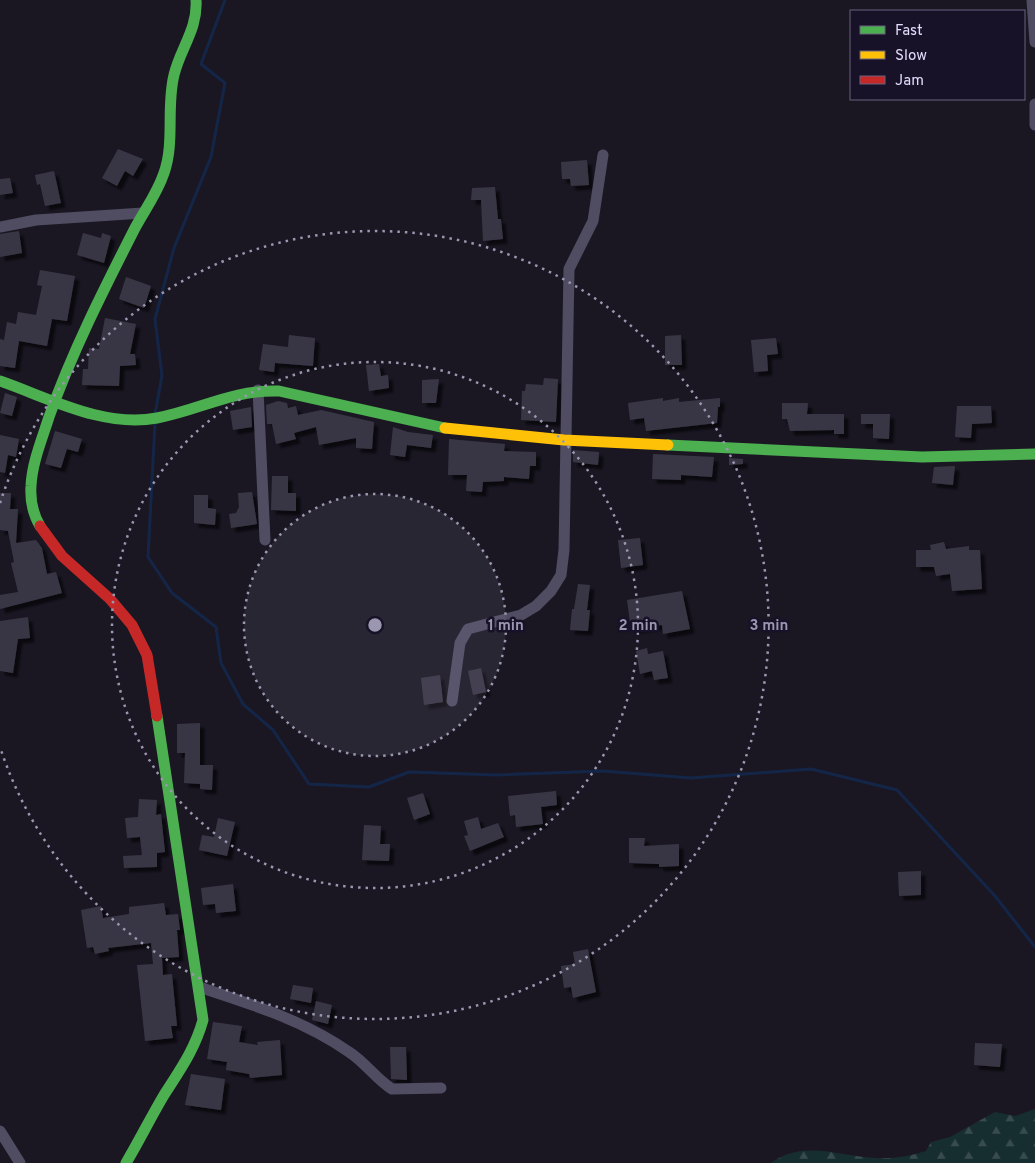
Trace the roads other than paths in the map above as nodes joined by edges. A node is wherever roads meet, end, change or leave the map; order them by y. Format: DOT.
graph roads {
  1 [pos="196,0"];
  2 [pos="1032,0"];
  3 [pos="1035,42"];
  4 [pos="1035,104"];
  5 [pos="1035,125"];
  6 [pos="603,155"];
  7 [pos="143,213"];
  8 [pos="0,227"];
  9 [pos="0,381"];
  10 [pos="258,390"];
  11 [pos="54,402"];
  12 [pos="564,440"];
  13 [pos="1035,454"];
  14 [pos="265,540"];
  15 [pos="452,701"];
  16 [pos="199,987"];
  17 [pos="441,1088"];
  18 [pos="0,1131"];
  19 [pos="20,1163"];
  20 [pos="126,1163"];
  1 -- 7 [label="street"];
  2 -- 3 [label="street"];
  4 -- 5 [label="street"];
  6 -- 12 [label="street"];
  7 -- 8 [label="street"];
  7 -- 11 [label="street"];
  9 -- 11 [label="street"];
  10 -- 11 [label="street"];
  10 -- 12 [label="street"];
  10 -- 14 [label="street"];
  11 -- 16 [label="street"];
  12 -- 13 [label="street"];
  12 -- 15 [label="street"];
  16 -- 17 [label="street"];
  16 -- 20 [label="street"];
  18 -- 19 [label="street"];
}
